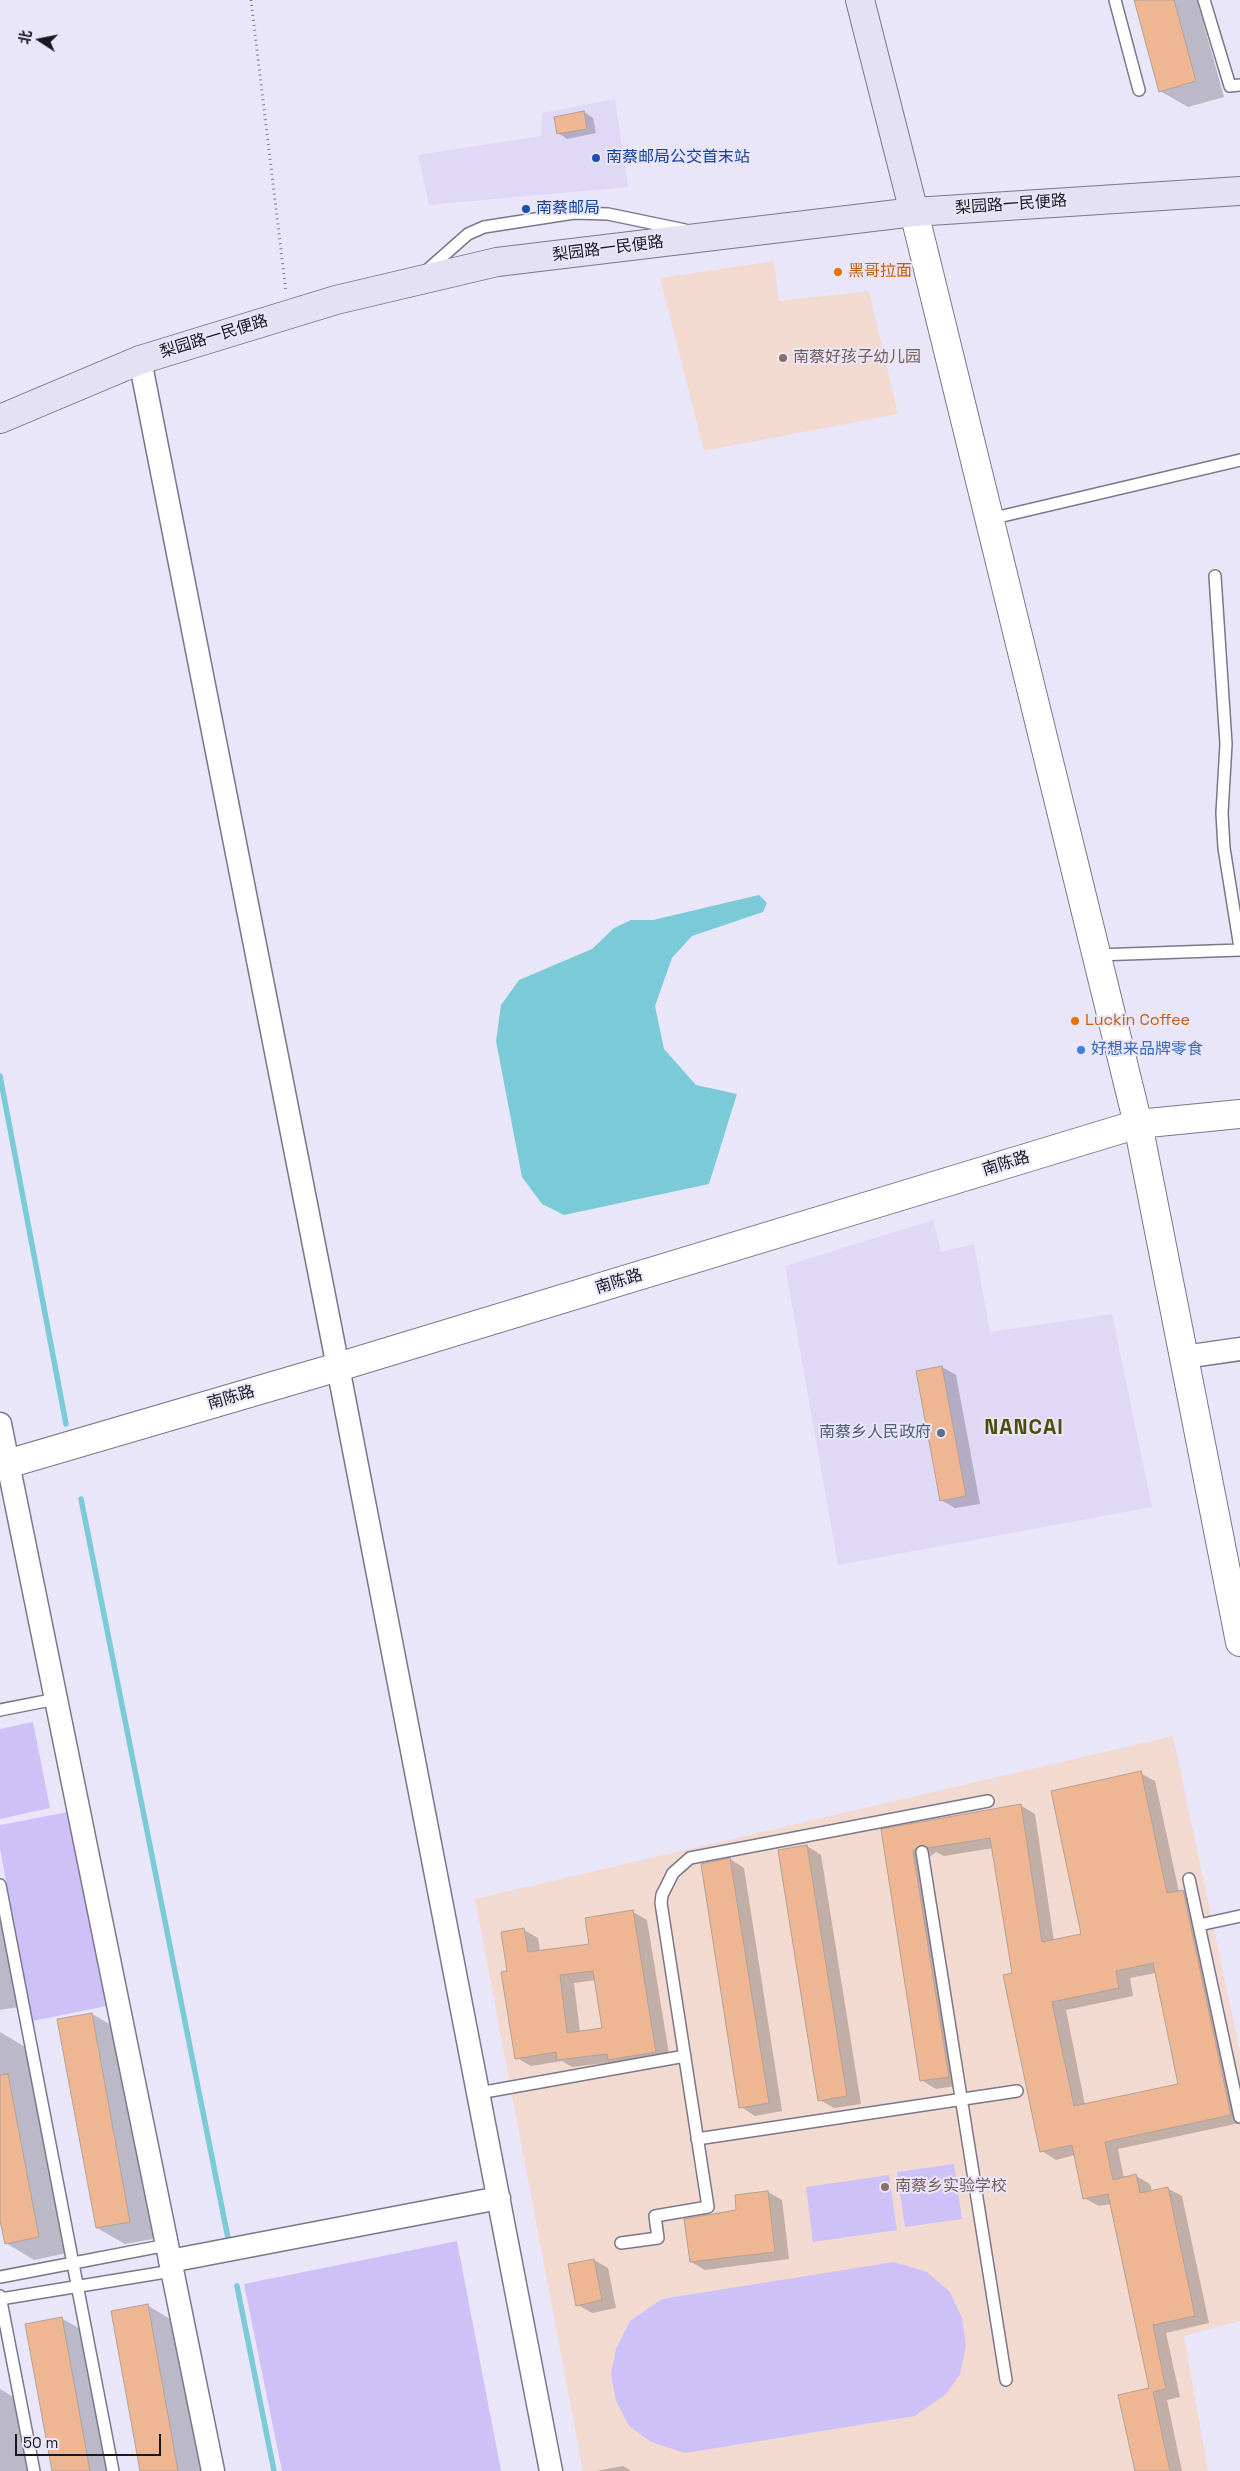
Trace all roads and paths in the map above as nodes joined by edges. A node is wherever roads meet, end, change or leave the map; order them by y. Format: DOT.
graph roads {
  1 [pos="251,0"];
  2 [pos="860,0"];
  3 [pos="1115,0"];
  4 [pos="1204,0"];
  5 [pos="1240,85"];
  6 [pos="1139,90"];
  7 [pos="1240,191"];
  8 [pos="914,212"];
  9 [pos="714,236"];
  10 [pos="413,282"];
  11 [pos="288,315"];
  12 [pos="140,360"];
  13 [pos="0,419"];
  14 [pos="1240,460"];
  15 [pos="990,519"];
  16 [pos="1215,576"];
  17 [pos="1240,949"];
  18 [pos="1097,955"];
  19 [pos="1240,1114"];
  20 [pos="1138,1124"];
  21 [pos="1240,1349"];
  22 [pos="1184,1357"];
  23 [pos="338,1367"];
  24 [pos="0,1424"];
  25 [pos="4,1464"];
  26 [pos="1240,1642"];
  27 [pos="56,1699"];
  28 [pos="0,1710"];
  29 [pos="988,1801"];
  30 [pos="922,1852"];
  31 [pos="1189,1879"];
  32 [pos="0,1885"];
  33 [pos="1240,1916"];
  34 [pos="1199,1925"];
  35 [pos="684,2056"];
  36 [pos="1017,2091"];
  37 [pos="479,2092"];
  38 [pos="961,2100"];
  39 [pos="1240,2117"];
  40 [pos="697,2139"];
  41 [pos="499,2198"];
  42 [pos="621,2243"];
  43 [pos="170,2259"];
  44 [pos="74,2263"];
  45 [pos="0,2277"];
  46 [pos="78,2286"];
  47 [pos="0,2298"];
  48 [pos="1006,2380"];
  49 [pos="34,2471"];
  50 [pos="113,2471"];
  51 [pos="213,2471"];
  52 [pos="551,2471"];
  1 -- 11 [label="path"];
  2 -- 8 [label="main road"];
  3 -- 6 [label="lane"];
  4 -- 5 [label="lane"];
  7 -- 8 [label="main road, 梨园路一民便路"];
  8 -- 9 [label="main road, 梨园路一民便路"];
  8 -- 15 [label="street"];
  9 -- 10 [label="main road, 梨园路一民便路"];
  9 -- 10 [label="lane"];
  10 -- 11 [label="main road, 梨园路一民便路"];
  11 -- 12 [label="main road, 梨园路一民便路"];
  12 -- 13 [label="main road, 梨园路一民便路"];
  12 -- 23 [label="street"];
  14 -- 15 [label="lane"];
  15 -- 18 [label="street"];
  16 -- 17 [label="lane"];
  17 -- 18 [label="lane"];
  18 -- 20 [label="street"];
  19 -- 20 [label="street, 南陈路"];
  20 -- 22 [label="street"];
  20 -- 23 [label="street, 南陈路"];
  21 -- 22 [label="street"];
  22 -- 26 [label="street"];
  23 -- 25 [label="street, 南陈路"];
  23 -- 37 [label="street"];
  24 -- 25 [label="street"];
  25 -- 27 [label="street"];
  27 -- 28 [label="lane"];
  27 -- 43 [label="street"];
  29 -- 35 [label="lane"];
  30 -- 38 [label="lane"];
  31 -- 34 [label="lane"];
  32 -- 44 [label="lane"];
  33 -- 34 [label="lane"];
  34 -- 39 [label="lane"];
  35 -- 37 [label="lane"];
  35 -- 40 [label="lane"];
  36 -- 38 [label="lane"];
  37 -- 41 [label="street"];
  38 -- 40 [label="lane"];
  38 -- 48 [label="lane"];
  40 -- 42 [label="lane"];
  41 -- 43 [label="street"];
  41 -- 52 [label="street"];
  43 -- 44 [label="lane"];
  43 -- 46 [label="lane"];
  43 -- 51 [label="street"];
  44 -- 45 [label="lane"];
  44 -- 46 [label="lane"];
  46 -- 47 [label="lane"];
  46 -- 50 [label="lane"];
  47 -- 49 [label="lane"];
}
